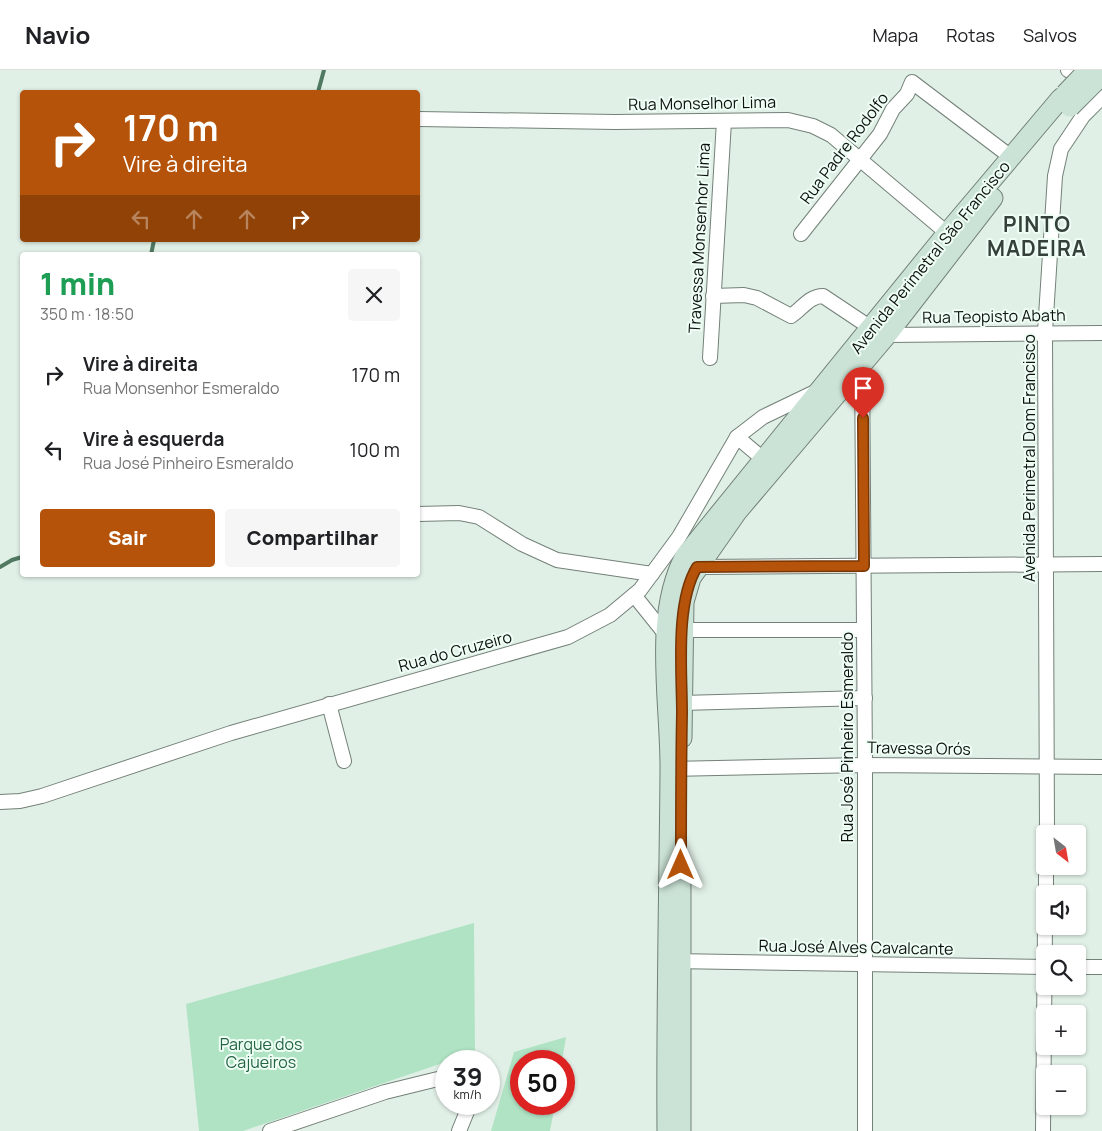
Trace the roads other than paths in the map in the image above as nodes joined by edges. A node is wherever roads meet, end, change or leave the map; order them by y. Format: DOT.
graph roads {
  1 [pos="1075,70"];
  2 [pos="1102,75"];
  3 [pos="1102,88"];
  4 [pos="1102,97"];
  5 [pos="1065,103"];
  6 [pos="420,119"];
  7 [pos="724,121"];
  8 [pos="1011,157"];
  9 [pos="858,160"];
  10 [pos="947,233"];
  11 [pos="801,234"];
  12 [pos="713,296"];
  13 [pos="879,332"];
  14 [pos="1045,332"];
  15 [pos="1102,333"];
  16 [pos="860,353"];
  17 [pos="710,358"];
  18 [pos="822,389"];
  19 [pos="737,437"];
  20 [pos="764,459"];
  21 [pos="420,514"];
  22 [pos="1047,564"];
  23 [pos="1102,564"];
  24 [pos="864,566"];
  25 [pos="697,567"];
  26 [pos="652,574"];
  27 [pos="634,595"];
  28 [pos="864,630"];
  29 [pos="675,632"];
  30 [pos="865,698"];
  31 [pos="682,703"];
  32 [pos="329,704"];
  33 [pos="344,761"];
  34 [pos="865,765"];
  35 [pos="1102,767"];
  36 [pos="1047,768"];
  37 [pos="676,769"];
  38 [pos="0,802"];
  39 [pos="1046,825"];
  40 [pos="673,961"];
  41 [pos="864,965"];
  42 [pos="1036,967"];
  43 [pos="1086,967"];
  44 [pos="1102,967"];
  45 [pos="1045,995"];
  46 [pos="435,1080"];
  47 [pos="466,1115"];
  48 [pos="272,1131"];
  49 [pos="460,1131"];
  50 [pos="667,1131"];
  51 [pos="681,1131"];
  52 [pos="865,1131"];
  53 [pos="1043,1131"];
  1 -- 3 [label="street"];
  1 -- 5 [label="main road, Avenida Perimetral São Francisco, bridge"];
  2 -- 5 [label="main road, Avenida Perimetral São Francisco, bridge"];
  4 -- 14 [label="street, Avenida Perimetral Dom Francisco"];
  5 -- 8 [label="main road, Avenida Perimetral São Francisco"];
  5 -- 13 [label="main road, Avenida Perimetral São Francisco"];
  6 -- 7 [label="street, Rua Monselhor Lima"];
  7 -- 9 [label="street, Rua Monselhor Lima"];
  7 -- 12 [label="street, Travessa Monsenhor Lima"];
  8 -- 9 [label="street, Rua Padre Rodolfo"];
  8 -- 10 [label="main road, Avenida Perimetral São Francisco"];
  9 -- 10 [label="street, Rua Monselhor Lima"];
  9 -- 11 [label="street, Rua Padre Rodolfo"];
  10 -- 13 [label="main road, Avenida Perimetral São Francisco"];
  12 -- 13 [label="street"];
  12 -- 17 [label="street, Travessa Monsenhor Lima"];
  13 -- 14 [label="street, Rua Teopisto Abath"];
  13 -- 16 [label="main road, Avenida Perimetral São Francisco"];
  14 -- 15 [label="street, Rua Teopisto Abath"];
  14 -- 22 [label="street, Avenida Perimetral Dom Francisco"];
  16 -- 18 [label="main road, Avenida Perimetral São Francisco"];
  16 -- 24 [label="street, Rua José Pinheiro Esmeraldo"];
  16 -- 25 [label="main road, Avenida Perimetral São Francisco"];
  18 -- 19 [label="street, Rua do Cruzeiro"];
  18 -- 20 [label="main road, Avenida Perimetral São Francisco"];
  19 -- 20 [label="street"];
  19 -- 26 [label="street, Rua do Cruzeiro"];
  20 -- 29 [label="main road, Avenida Perimetral São Francisco"];
  21 -- 26 [label="street"];
  22 -- 23 [label="street"];
  22 -- 24 [label="street"];
  22 -- 36 [label="street, Avenida Perimetral Dom Francisco"];
  24 -- 25 [label="street"];
  24 -- 28 [label="street, Rua José Pinheiro Esmeraldo"];
  25 -- 29 [label="main road, Avenida Perimetral São Francisco"];
  26 -- 27 [label="street, Rua do Cruzeiro"];
  27 -- 29 [label="street"];
  27 -- 32 [label="street, Rua do Cruzeiro"];
  28 -- 29 [label="street"];
  28 -- 30 [label="street, Rua José Pinheiro Esmeraldo"];
  29 -- 31 [label="main road, Avenida Perimetral São Francisco"];
  29 -- 37 [label="main road, Avenida Perimetral São Francisco"];
  30 -- 31 [label="street"];
  30 -- 34 [label="street, Rua José Pinheiro Esmeraldo"];
  31 -- 37 [label="main road, Avenida Perimetral São Francisco"];
  32 -- 33 [label="street"];
  32 -- 38 [label="street, Rua do Cruzeiro"];
  34 -- 36 [label="street, Travessa Orós"];
  34 -- 37 [label="street, Travessa Orós"];
  34 -- 41 [label="street, Rua José Pinheiro Esmeraldo"];
  35 -- 36 [label="street, Travessa Orós"];
  36 -- 39 [label="street, Avenida Perimetral Dom Francisco"];
  37 -- 40 [label="main road, Avenida Perimetral São Francisco"];
  40 -- 41 [label="street, Rua José Alves Cavalcante"];
  40 -- 50 [label="main road, Avenida Perimetral São Francisco"];
  40 -- 51 [label="main road, Avenida Perimetral São Francisco"];
  41 -- 42 [label="street, Rua José Alves Cavalcante"];
  41 -- 52 [label="street, Rua José Pinheiro Esmeraldo"];
  43 -- 44 [label="street"];
  45 -- 53 [label="street"];
  46 -- 48 [label="street"];
  47 -- 49 [label="street"];
}
